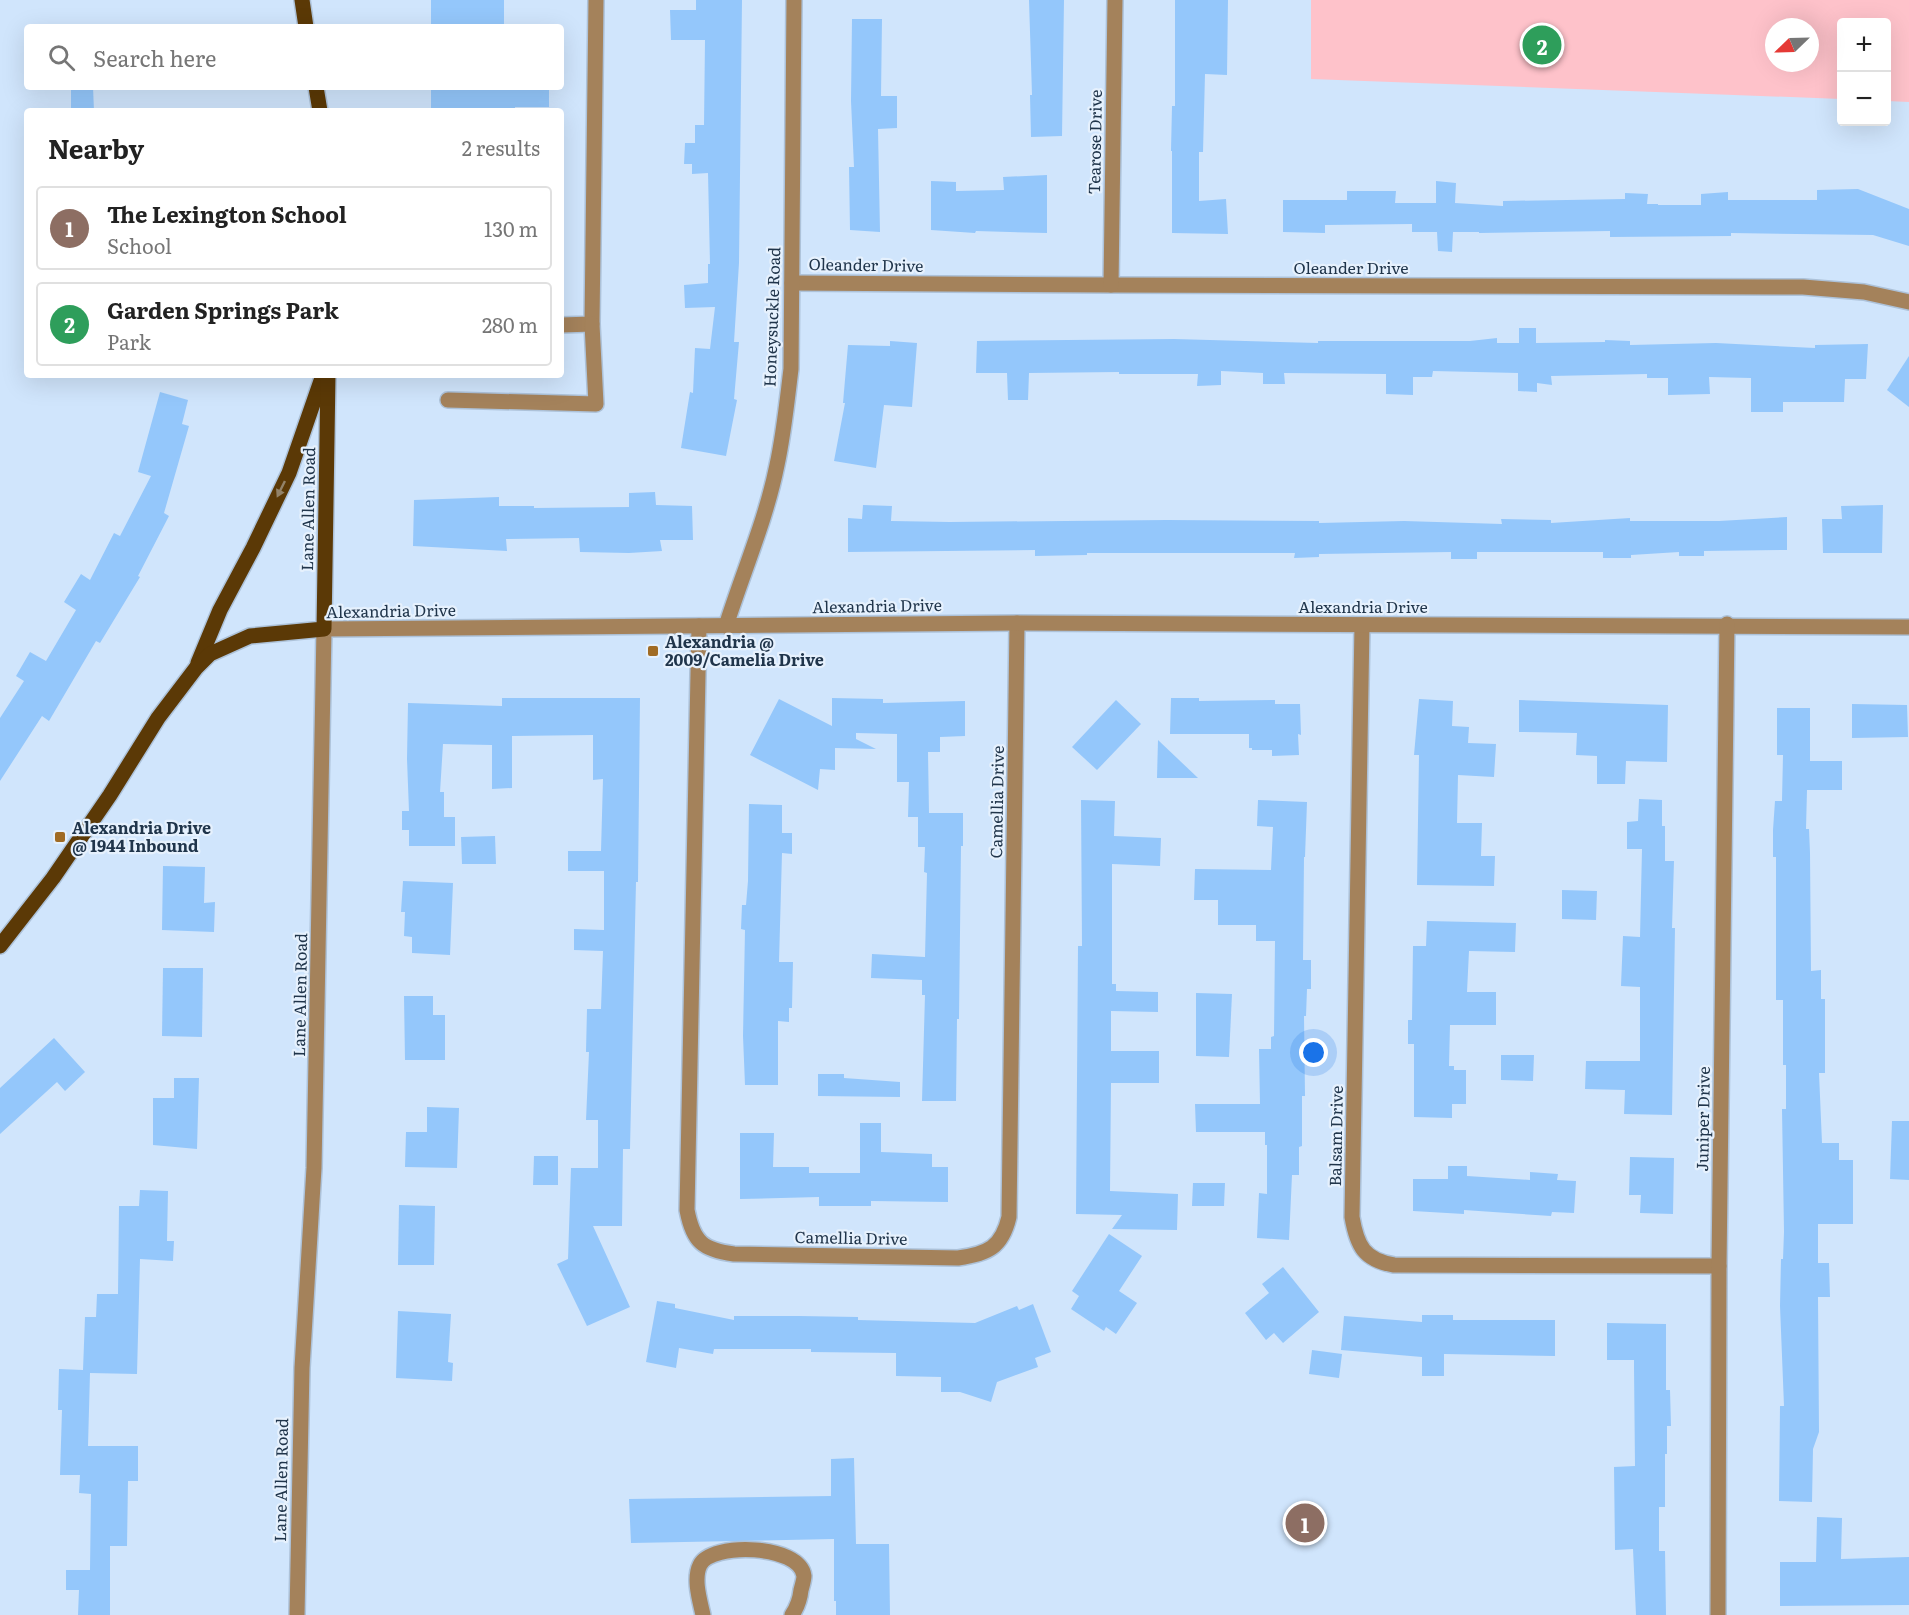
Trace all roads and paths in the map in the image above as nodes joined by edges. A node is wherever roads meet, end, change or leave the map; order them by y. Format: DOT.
graph roads {
  1 [pos="302,0"];
  2 [pos="596,0"];
  3 [pos="794,0"];
  4 [pos="1115,0"];
  5 [pos="306,24"];
  6 [pos="316,90"];
  7 [pos="320,108"];
  8 [pos="792,283"];
  9 [pos="1111,285"];
  10 [pos="1909,302"];
  11 [pos="592,324"];
  12 [pos="564,325"];
  13 [pos="325,378"];
  14 [pos="326,378"];
  15 [pos="448,400"];
  16 [pos="1017,623"];
  17 [pos="1726,624"];
  18 [pos="1362,625"];
  19 [pos="699,626"];
  20 [pos="726,626"];
  21 [pos="1909,627"];
  22 [pos="324,629"];
  23 [pos="196,668"];
  24 [pos="0,946"];
  25 [pos="1719,1266"];
  26 [pos="297,1615"];
  27 [pos="703,1615"];
  28 [pos="792,1615"];
  29 [pos="1718,1615"];
  1 -- 5 [label="main road"];
  2 -- 11 [label="street"];
  3 -- 8 [label="street, Honeysuckle Road"];
  4 -- 9 [label="street, Tearose Drive"];
  6 -- 7 [label="main road"];
  8 -- 9 [label="street, Oleander Drive"];
  8 -- 20 [label="street, Honeysuckle Road"];
  9 -- 10 [label="street, Oleander Drive"];
  11 -- 12 [label="street"];
  11 -- 15 [label="street"];
  13 -- 23 [label="main road, one-way"];
  14 -- 22 [label="main road, Lane Allen Road"];
  16 -- 18 [label="street, Alexandria Drive"];
  16 -- 19 [label="street, Camellia Drive"];
  16 -- 20 [label="street, Alexandria Drive"];
  17 -- 18 [label="street, Alexandria Drive"];
  17 -- 21 [label="street, Alexandria Drive"];
  17 -- 25 [label="street, Juniper Drive"];
  18 -- 25 [label="street, Balsam Drive"];
  19 -- 20 [label="street, Alexandria Drive"];
  19 -- 22 [label="street, Alexandria Drive"];
  22 -- 23 [label="main road, Alexandria Drive"];
  22 -- 26 [label="street, Lane Allen Road"];
  23 -- 24 [label="main road, Alexandria Drive"];
  25 -- 29 [label="street, Juniper Drive"];
  27 -- 28 [label="street"];
}
